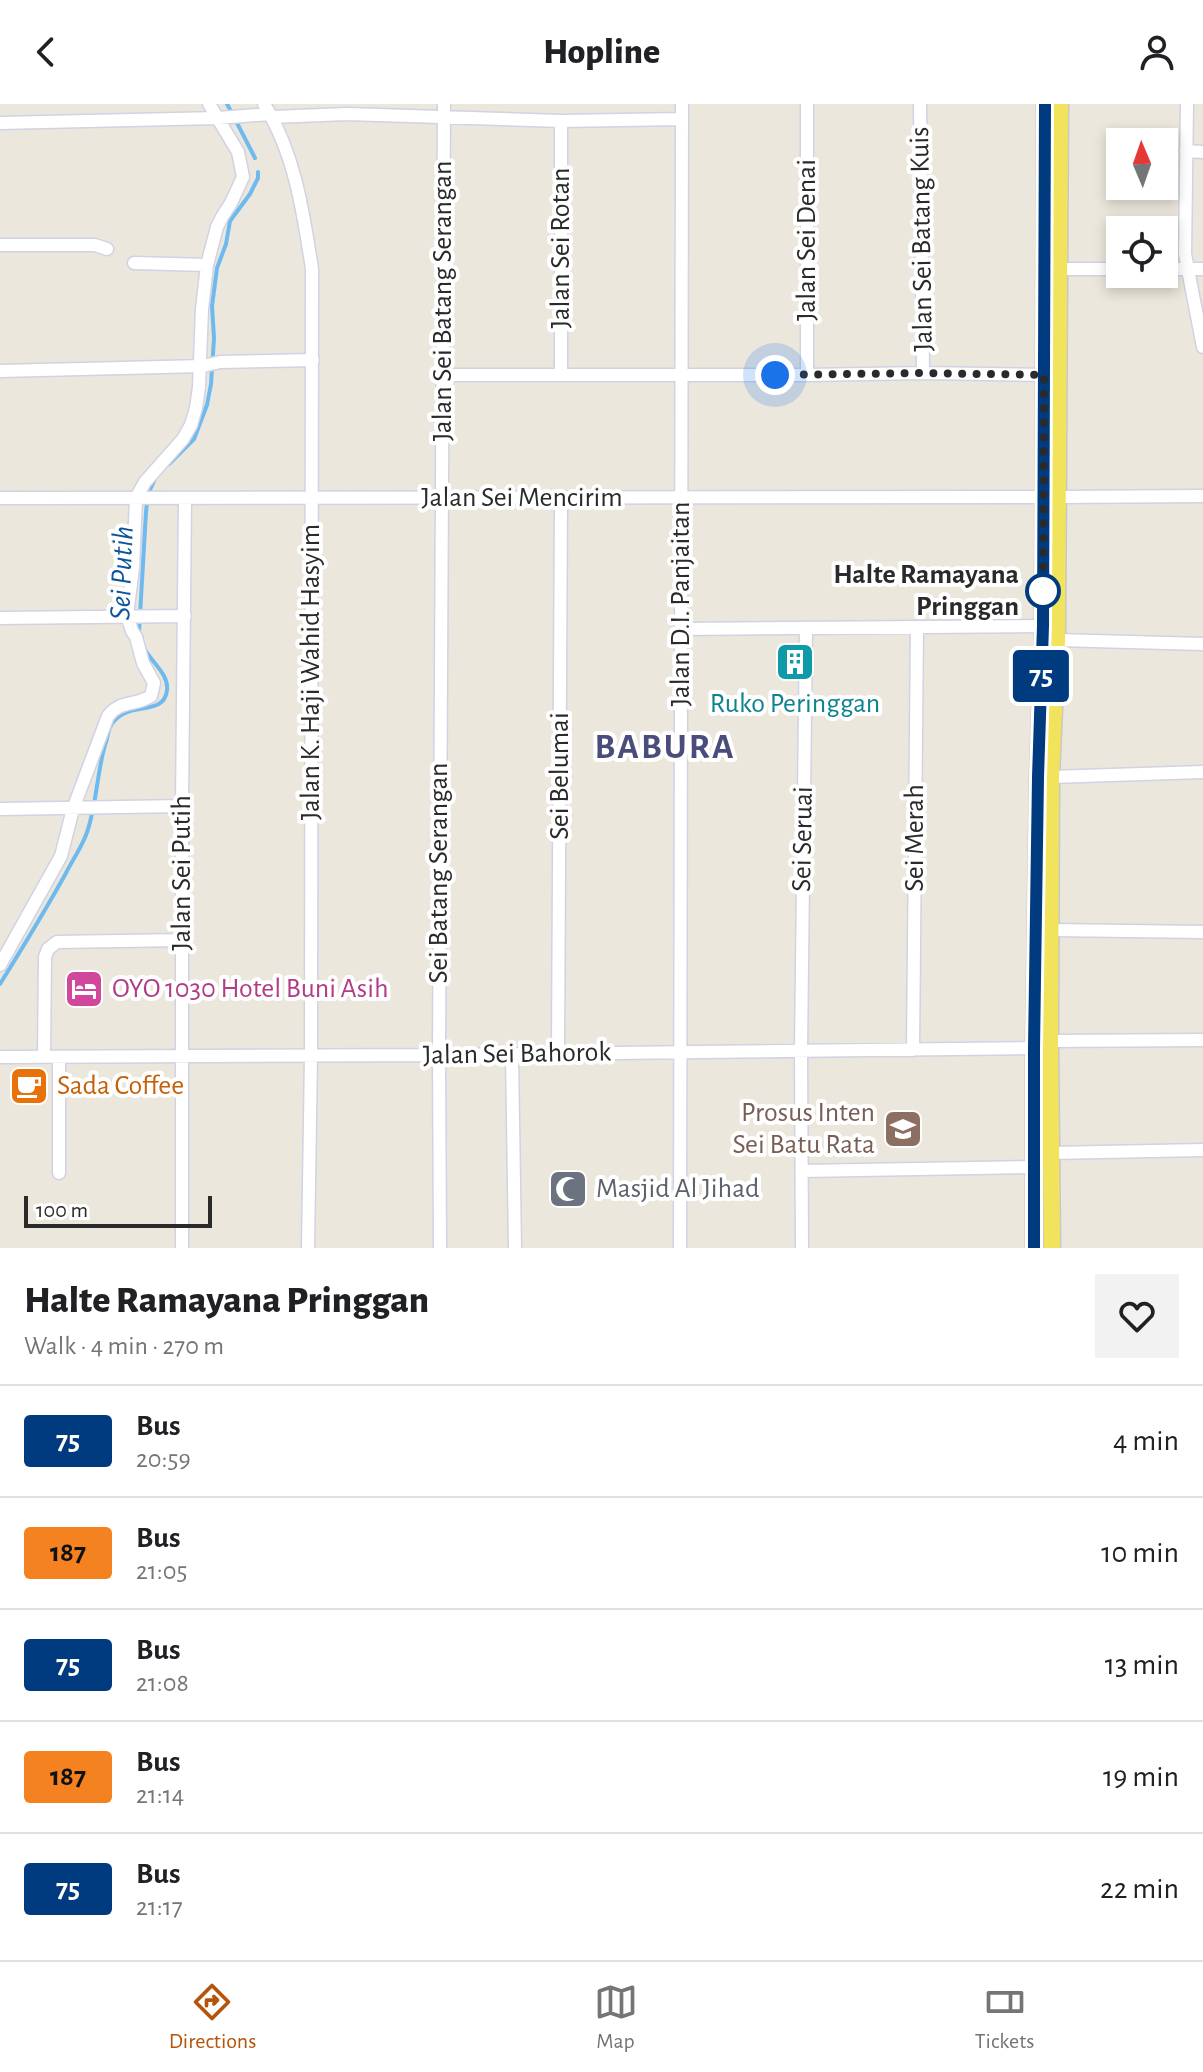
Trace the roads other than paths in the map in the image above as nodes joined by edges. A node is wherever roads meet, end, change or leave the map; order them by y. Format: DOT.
graph roads {
  1 [pos="209,104"];
  2 [pos="682,104"];
  3 [pos="807,104"];
  4 [pos="920,104"];
  5 [pos="1045,104"];
  6 [pos="1060,104"];
  7 [pos="1187,104"];
  8 [pos="350,109"];
  9 [pos="444,111"];
  10 [pos="269,112"];
  11 [pos="222,117"];
  12 [pos="682,119"];
  13 [pos="561,121"];
  14 [pos="0,123"];
  15 [pos="1186,151"];
  16 [pos="1203,152"];
  17 [pos="0,245"];
  18 [pos="107,249"];
  19 [pos="134,263"];
  20 [pos="207,265"];
  21 [pos="1059,269"];
  22 [pos="1106,269"];
  23 [pos="1178,269"];
  24 [pos="1188,269"];
  25 [pos="1203,269"];
  26 [pos="1203,347"];
  27 [pos="313,360"];
  28 [pos="202,366"];
  29 [pos="0,371"];
  30 [pos="923,373"];
  31 [pos="442,375"];
  32 [pos="561,375"];
  33 [pos="682,375"];
  34 [pos="807,375"];
  35 [pos="1051,375"];
  36 [pos="1203,496"];
  37 [pos="1051,497"];
  38 [pos="0,498"];
  39 [pos="137,498"];
  40 [pos="185,498"];
  41 [pos="311,498"];
  42 [pos="441,498"];
  43 [pos="561,498"];
  44 [pos="681,498"];
  45 [pos="130,616"];
  46 [pos="185,616"];
  47 [pos="0,618"];
  48 [pos="917,627"];
  49 [pos="806,628"];
  50 [pos="681,629"];
  51 [pos="1052,630"];
  52 [pos="1203,644"];
  53 [pos="1203,772"];
  54 [pos="1045,777"];
  55 [pos="182,806"];
  56 [pos="0,809"];
  57 [pos="73,809"];
  58 [pos="1051,930"];
  59 [pos="1203,932"];
  60 [pos="182,940"];
  61 [pos="0,965"];
  62 [pos="1203,1040"];
  63 [pos="1045,1046"];
  64 [pos="801,1050"];
  65 [pos="913,1050"];
  66 [pos="680,1052"];
  67 [pos="512,1054"];
  68 [pos="558,1054"];
  69 [pos="311,1055"];
  70 [pos="439,1055"];
  71 [pos="181,1056"];
  72 [pos="0,1057"];
  73 [pos="44,1057"];
  74 [pos="59,1057"];
  75 [pos="1203,1150"];
  76 [pos="1045,1162"];
  77 [pos="802,1171"];
  78 [pos="59,1173"];
  79 [pos="182,1248"];
  80 [pos="308,1248"];
  81 [pos="440,1248"];
  82 [pos="515,1248"];
  83 [pos="680,1248"];
  84 [pos="802,1248"];
  85 [pos="1034,1248"];
  86 [pos="1052,1248"];
  1 -- 11 [label="street"];
  2 -- 12 [label="street, Jalan D.I. Panjaitan"];
  3 -- 34 [label="street, Jalan Sei Denai"];
  4 -- 30 [label="street, Jalan Sei Batang Kuis"];
  5 -- 35 [label="main road"];
  6 -- 21 [label="main road"];
  7 -- 15 [label="street"];
  8 -- 9 [label="street"];
  8 -- 10 [label="street"];
  9 -- 13 [label="street"];
  9 -- 31 [label="street, Jalan Sei Batang Serangan"];
  10 -- 11 [label="street"];
  10 -- 27 [label="street, Jalan K. Haji Wahid Hasyim"];
  11 -- 14 [label="street"];
  11 -- 20 [label="street"];
  12 -- 13 [label="street"];
  12 -- 33 [label="street, Jalan D.I. Panjaitan"];
  13 -- 32 [label="street, Jalan Sei Rotan"];
  15 -- 16 [label="street"];
  15 -- 24 [label="street"];
  17 -- 18 [label="street"];
  19 -- 20 [label="street"];
  20 -- 28 [label="street"];
  21 -- 22 [label="street"];
  21 -- 35 [label="main road"];
  23 -- 24 [label="street"];
  24 -- 25 [label="street"];
  24 -- 26 [label="street"];
  27 -- 28 [label="street"];
  27 -- 41 [label="street, Jalan K. Haji Wahid Hasyim"];
  28 -- 29 [label="street"];
  28 -- 39 [label="street"];
  30 -- 34 [label="street"];
  30 -- 35 [label="street"];
  31 -- 32 [label="street"];
  31 -- 42 [label="street, Jalan Sei Batang Serangan"];
  32 -- 33 [label="street"];
  33 -- 34 [label="street"];
  33 -- 44 [label="street, Jalan D.I. Panjaitan"];
  35 -- 37 [label="main road"];
  36 -- 37 [label="street, Jalan Sei Mencirim"];
  37 -- 44 [label="street, Jalan Sei Mencirim"];
  37 -- 51 [label="main road"];
  38 -- 39 [label="street, Jalan Sei Mencirim"];
  39 -- 40 [label="street, Jalan Sei Mencirim"];
  39 -- 45 [label="street"];
  40 -- 41 [label="street, Jalan Sei Mencirim"];
  40 -- 46 [label="street, Jalan Sei Putih"];
  41 -- 42 [label="street, Jalan Sei Mencirim"];
  41 -- 69 [label="street, Jalan K. Haji Wahid Hasyim"];
  42 -- 43 [label="street, Jalan Sei Mencirim"];
  42 -- 70 [label="street, Sei Batang Serangan"];
  43 -- 44 [label="street, Jalan Sei Mencirim"];
  43 -- 68 [label="street, Sei Belumai"];
  44 -- 50 [label="street, Jalan D.I. Panjaitan"];
  45 -- 46 [label="street"];
  45 -- 47 [label="street"];
  45 -- 57 [label="street"];
  46 -- 55 [label="street, Jalan Sei Putih"];
  48 -- 49 [label="street"];
  48 -- 51 [label="street"];
  48 -- 65 [label="street, Sei Merah"];
  49 -- 50 [label="street"];
  49 -- 64 [label="street, Sei Seruai"];
  50 -- 66 [label="street, Jalan D.I. Panjaitan"];
  51 -- 52 [label="street"];
  51 -- 54 [label="main road"];
  53 -- 54 [label="street"];
  54 -- 58 [label="main road"];
  54 -- 63 [label="main road"];
  55 -- 57 [label="street"];
  55 -- 60 [label="street, Jalan Sei Putih"];
  56 -- 57 [label="street"];
  57 -- 61 [label="street"];
  58 -- 59 [label="street"];
  58 -- 63 [label="main road"];
  60 -- 71 [label="street, Jalan Sei Putih"];
  60 -- 73 [label="street"];
  62 -- 63 [label="street, Jalan Sei Bahorok"];
  63 -- 65 [label="street, Jalan Sei Bahorok"];
  63 -- 76 [label="main road"];
  64 -- 65 [label="street, Jalan Sei Bahorok"];
  64 -- 66 [label="street, Jalan Sei Bahorok"];
  64 -- 77 [label="street, Sei Seruai"];
  66 -- 68 [label="street, Jalan Sei Bahorok"];
  66 -- 83 [label="street, Jalan D.I. Panjaitan"];
  67 -- 68 [label="street, Jalan Sei Bahorok"];
  67 -- 70 [label="street, Jalan Sei Bahorok"];
  67 -- 82 [label="street"];
  69 -- 70 [label="street, Jalan Sei Bahorok"];
  69 -- 71 [label="street, Jalan Sei Bahorok"];
  69 -- 80 [label="street, Jalan K. Haji Wahid Hasyim"];
  70 -- 81 [label="street, Sei Batang Serangan"];
  71 -- 74 [label="street, Jalan Sei Bahorok"];
  71 -- 79 [label="street, Jalan Sei Putih"];
  72 -- 73 [label="street, Jalan Sei Bahorok"];
  73 -- 74 [label="street, Jalan Sei Bahorok"];
  74 -- 78 [label="street"];
  75 -- 76 [label="street"];
  76 -- 77 [label="street"];
  76 -- 85 [label="main road"];
  76 -- 86 [label="main road"];
  77 -- 84 [label="street, Sei Seruai"];
}
